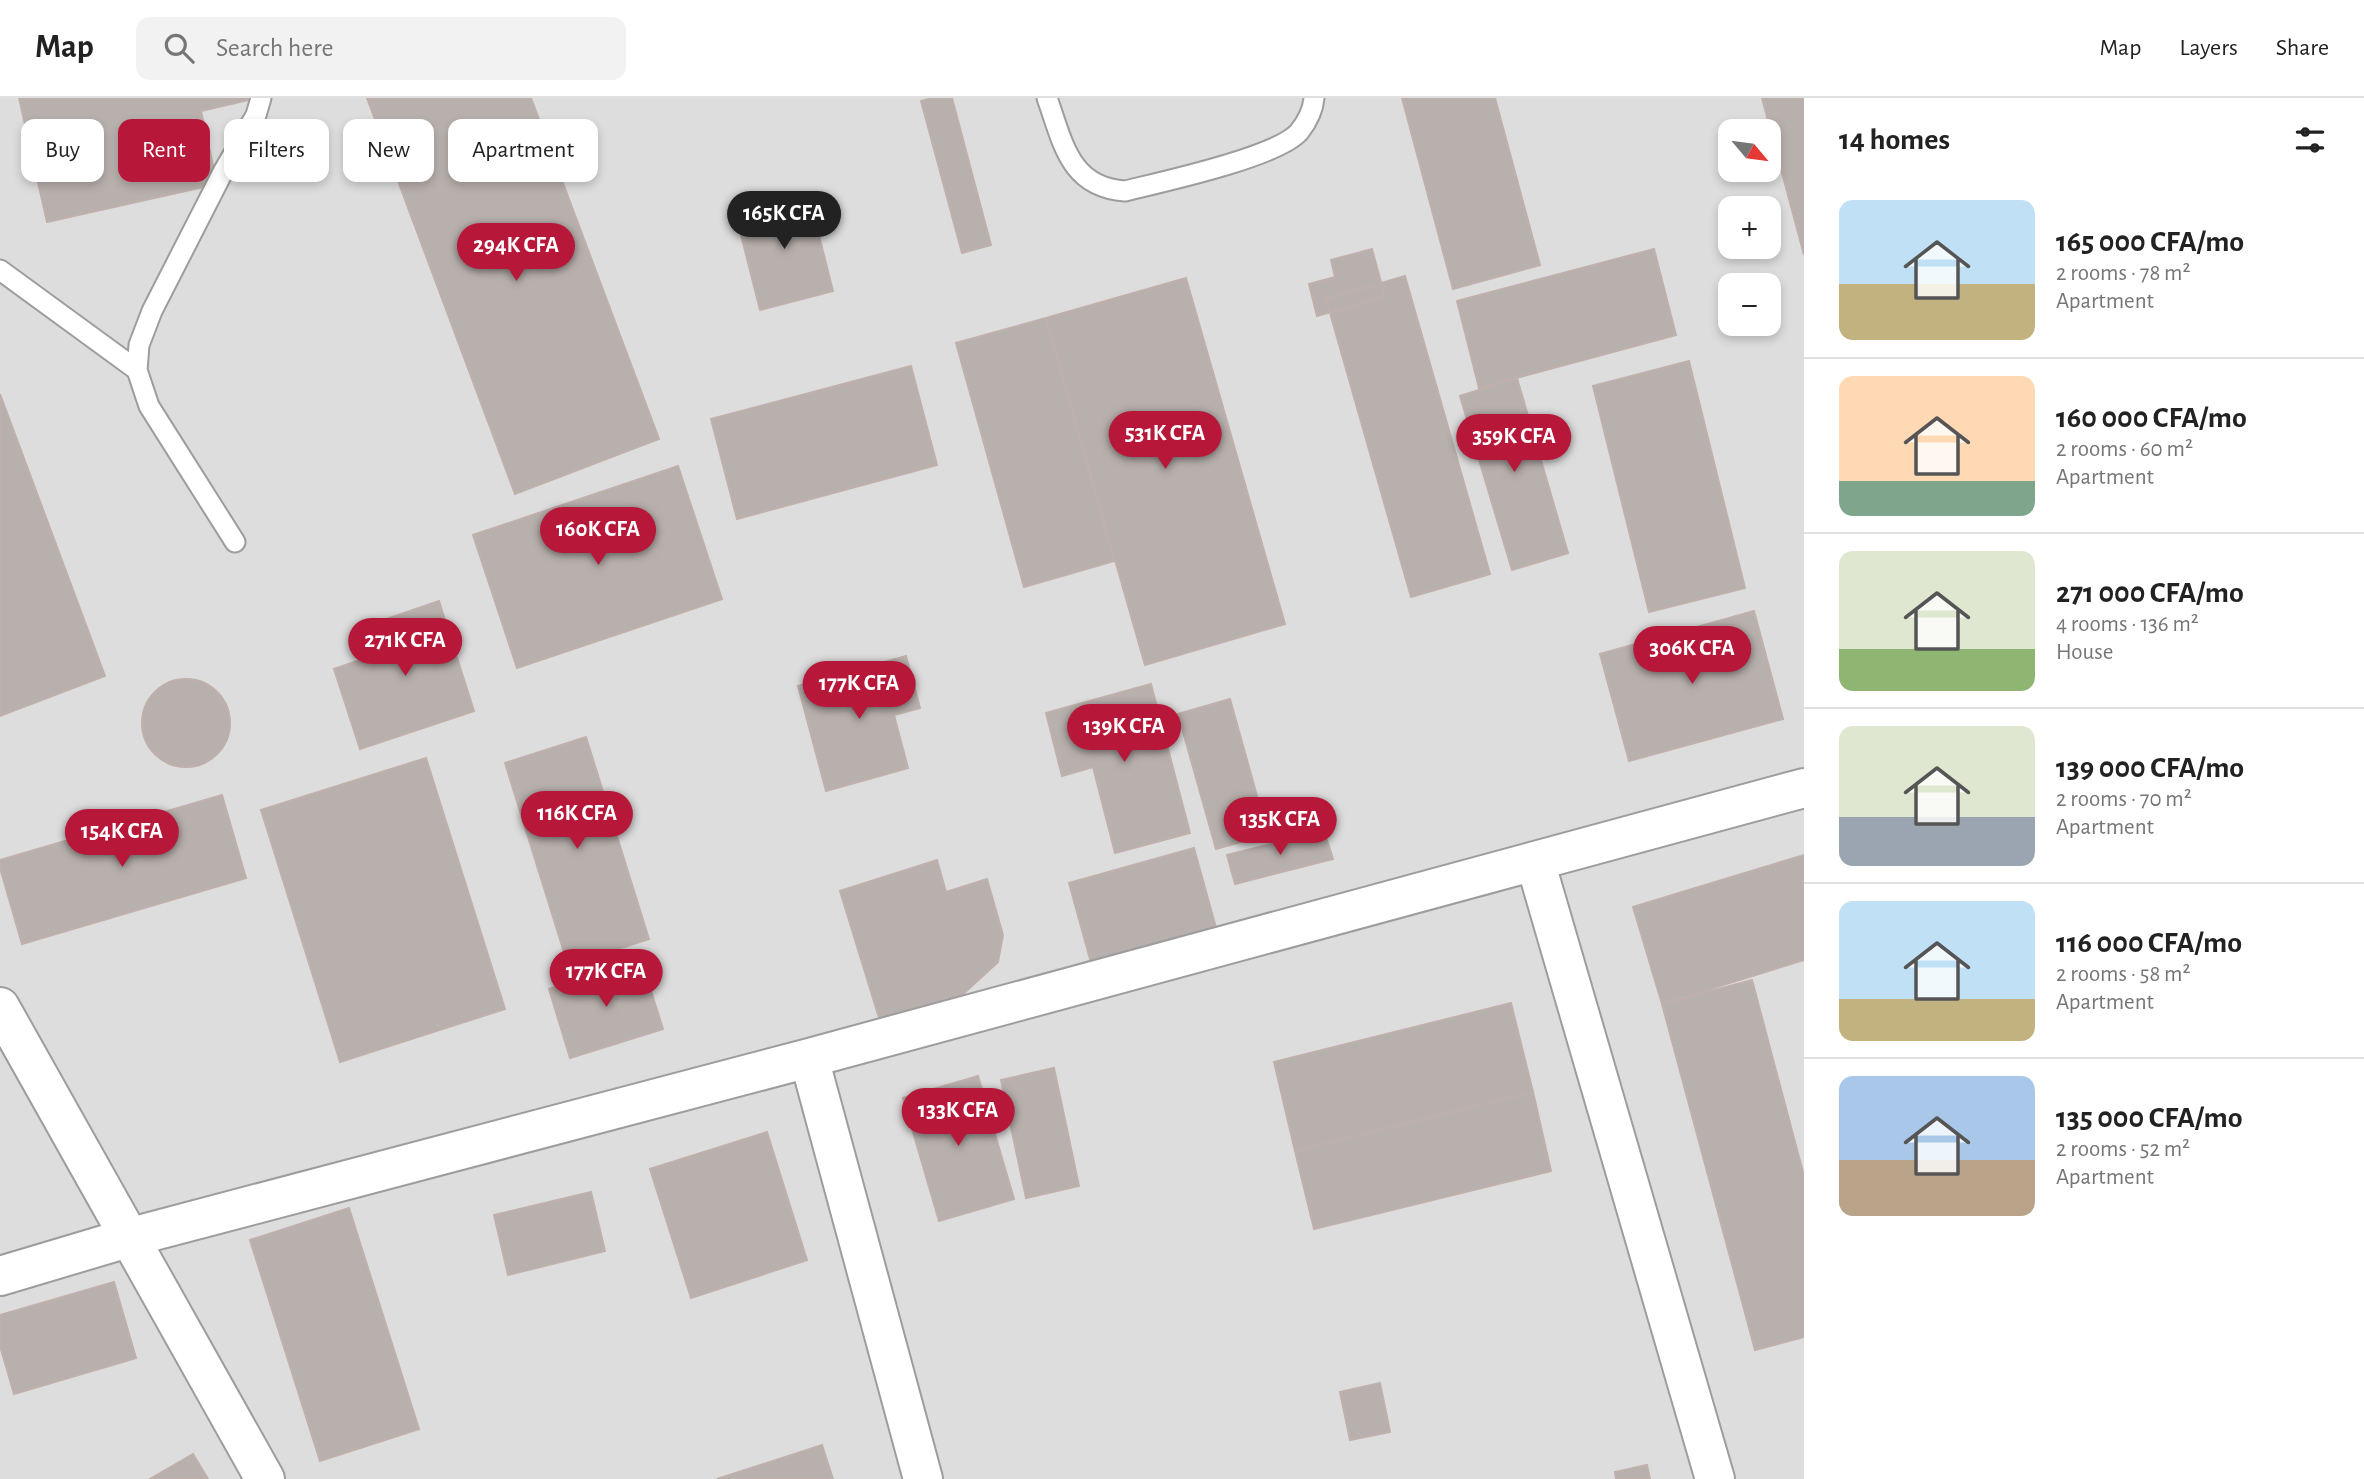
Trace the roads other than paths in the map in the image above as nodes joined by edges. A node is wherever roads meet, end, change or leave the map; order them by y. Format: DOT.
graph roads {
  1 [pos="261,98"];
  2 [pos="1047,98"];
  3 [pos="1314,98"];
  4 [pos="0,270"];
  5 [pos="136,370"];
  6 [pos="235,542"];
  7 [pos="1804,788"];
  8 [pos="1535,860"];
  9 [pos="0,1007"];
  10 [pos="809,1058"];
  11 [pos="131,1237"];
  12 [pos="0,1276"];
  13 [pos="265,1479"];
  14 [pos="923,1479"];
  15 [pos="1715,1479"];
  1 -- 5 [label="lane"];
  2 -- 3 [label="lane"];
  4 -- 5 [label="lane"];
  5 -- 6 [label="lane"];
  7 -- 8 [label="street"];
  8 -- 10 [label="street"];
  8 -- 15 [label="street"];
  9 -- 11 [label="street"];
  10 -- 11 [label="street"];
  10 -- 14 [label="street"];
  11 -- 12 [label="street"];
  11 -- 13 [label="street"];
}
